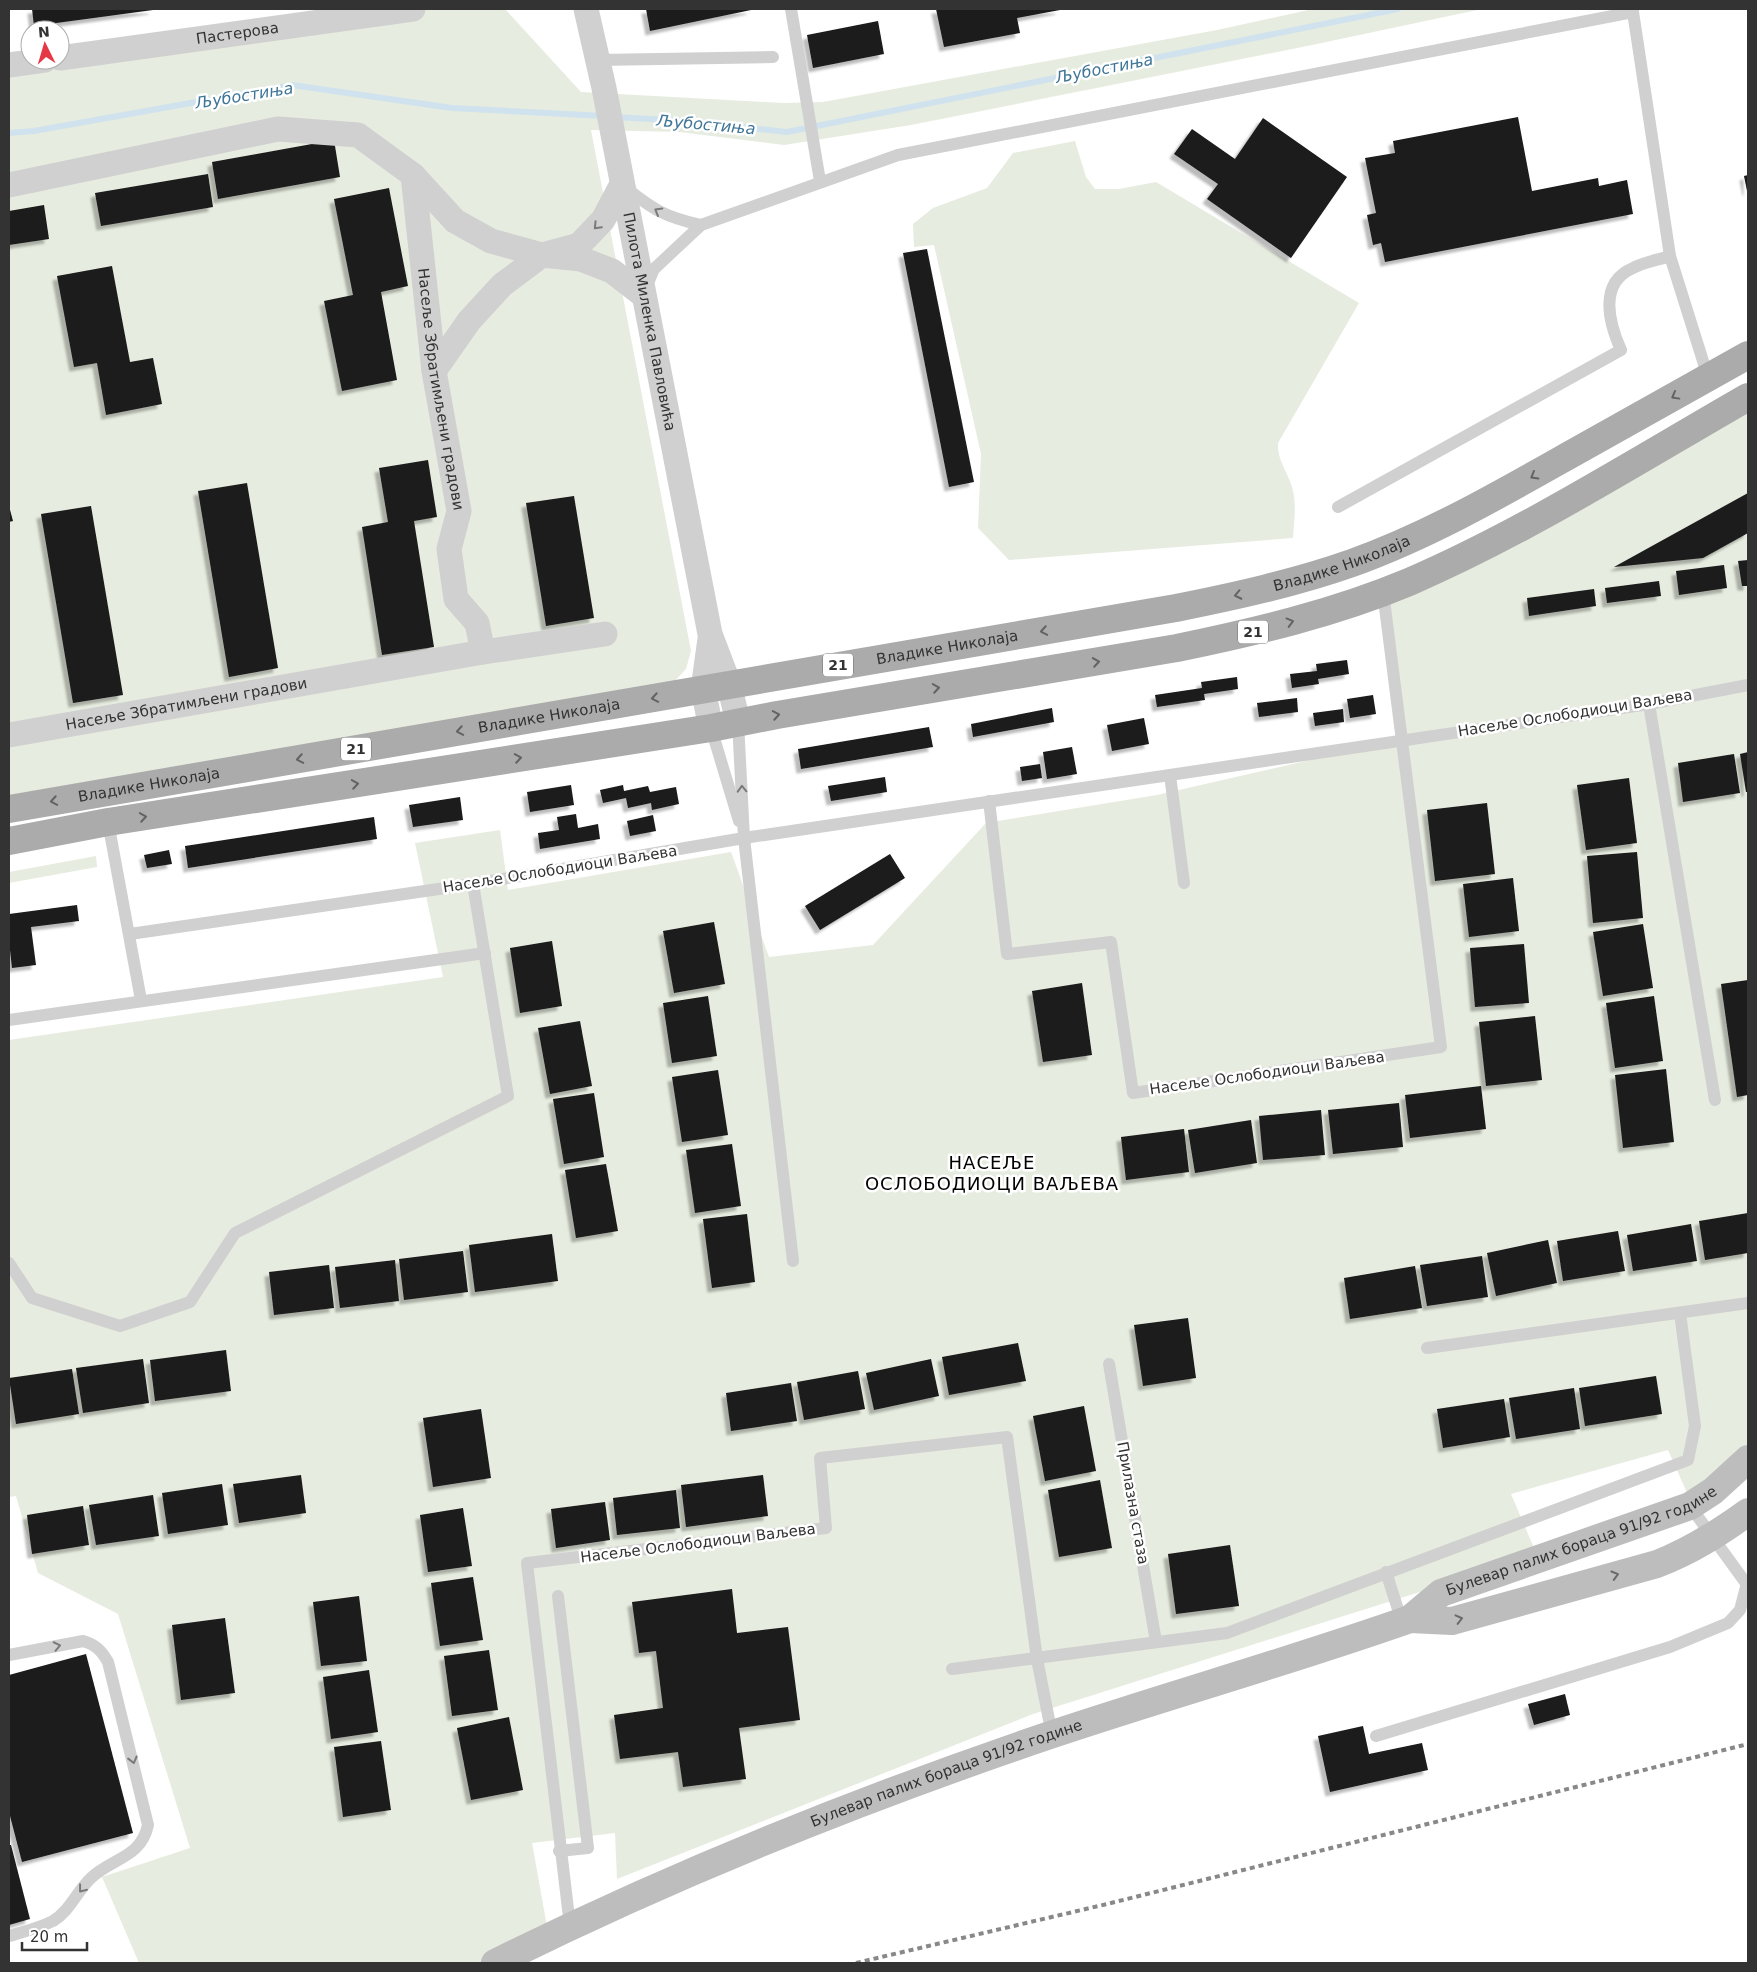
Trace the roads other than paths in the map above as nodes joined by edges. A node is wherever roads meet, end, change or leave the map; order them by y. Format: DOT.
graph roads {
  1 [pos="413,9"];
  2 [pos="586,9"];
  3 [pos="792,9"];
  4 [pos="1633,10"];
  5 [pos="288,17"];
  6 [pos="70,56"];
  7 [pos="773,57"];
  8 [pos="598,60"];
  9 [pos="412,176"];
  10 [pos="820,181"];
  11 [pos="622,184"];
  12 [pos="9,185"];
  13 [pos="701,225"];
  14 [pos="542,255"];
  15 [pos="1670,256"];
  16 [pos="643,294"];
  17 [pos="1748,355"];
  18 [pos="434,371"];
  19 [pos="1708,377"];
  20 [pos="1748,398"];
  21 [pos="1338,507"];
  22 [pos="1383,592"];
  23 [pos="605,634"];
  24 [pos="483,652"];
  25 [pos="1748,685"];
  26 [pos="716,687"];
  27 [pos="1649,704"];
  28 [pos="738,722"];
  29 [pos="711,728"];
  30 [pos="9,735"];
  31 [pos="1402,739"];
  32 [pos="1170,775"];
  33 [pos="988,801"];
  34 [pos="9,809"];
  35 [pos="108,822"];
  36 [pos="744,838"];
  37 [pos="9,841"];
  38 [pos="1184,883"];
  39 [pos="473,884"];
  40 [pos="130,934"];
  41 [pos="485,953"];
  42 [pos="141,1000"];
  43 [pos="9,1020"];
  44 [pos="1715,1100"];
  45 [pos="793,1260"];
  46 [pos="9,1263"];
  47 [pos="1748,1303"];
  48 [pos="1680,1313"];
  49 [pos="1426,1348"];
  50 [pos="1109,1364"];
  51 [pos="1748,1459"];
  52 [pos="1690,1506"];
  53 [pos="1748,1512"];
  54 [pos="1714,1536"];
  55 [pos="1386,1572"];
  56 [pos="1747,1585"];
  57 [pos="558,1596"];
  58 [pos="1406,1620"];
  59 [pos="1156,1642"];
  60 [pos="9,1655"];
  61 [pos="1037,1659"];
  62 [pos="952,1669"];
  63 [pos="1052,1735"];
  64 [pos="1376,1736"];
  65 [pos="559,1851"];
  66 [pos="570,1926"];
  67 [pos="9,1936"];
  68 [pos="495,1963"];
  1 -- 5 [label="street, Пастерова"];
  2 -- 8 [label="street, Пилота Миленка Павловића"];
  3 -- 10 [label="lane"];
  4 -- 10 [label="lane"];
  4 -- 15 [label="lane"];
  5 -- 6 [label="street, Пастерова"];
  7 -- 8 [label="lane"];
  8 -- 11 [label="street, Пилота Миленка Павловића"];
  9 -- 12 [label="street"];
  9 -- 14 [label="street"];
  9 -- 18 [label="street, Насеље Збратимљени градови"];
  10 -- 13 [label="lane"];
  13 -- 11 [label="lane, one-way"];
  11 -- 14 [label="street, one-way"];
  11 -- 16 [label="street, Пилота Миленка Павловића"];
  13 -- 16 [label="lane"];
  14 -- 16 [label="street"];
  14 -- 18 [label="street"];
  15 -- 19 [label="lane"];
  15 -- 21 [label="lane"];
  16 -- 26 [label="street, Пилота Миленка Павловића"];
  17 -- 19 [label="main road, Владике Николаја / 21"];
  18 -- 24 [label="street, Насеље Збратимљени градови"];
  19 -- 26 [label="main road, Владике Николаја / 21, one-way"];
  20 -- 22 [label="main road, Владике Николаја / 21"];
  28 -- 22 [label="main road, Владике Николаја / 21, one-way"];
  22 -- 31 [label="lane, Насеље Ослободиоци Ваљева"];
  23 -- 24 [label="street, Насеље Збратимљени градови"];
  24 -- 30 [label="street, Насеље Збратимљени градови"];
  25 -- 27 [label="lane, Насеље Ослободиоци Ваљева"];
  26 -- 28 [label="street"];
  26 -- 29 [label="street"];
  26 -- 34 [label="main road, Владике Николаја / 21, one-way"];
  27 -- 31 [label="lane, Насеље Ослободиоци Ваљева"];
  27 -- 44 [label="lane"];
  28 -- 29 [label="main road, Владике Николаја / 21"];
  36 -- 28 [label="lane, one-way"];
  35 -- 29 [label="main road, Владике Николаја / 21, one-way"];
  29 -- 36 [label="lane"];
  31 -- 32 [label="lane, Насеље Ослободиоци Ваљева"];
  31 -- 33 [label="lane, Насеље Ослободиоци Ваљева"];
  32 -- 33 [label="lane, Насеље Ослободиоци Ваљева"];
  32 -- 38 [label="lane"];
  33 -- 36 [label="lane, Насеље Ослободиоци Ваљева"];
  35 -- 37 [label="main road, Владике Николаја / 21"];
  35 -- 40 [label="lane"];
  36 -- 39 [label="lane, Насеље Ослободиоци Ваљева"];
  36 -- 45 [label="lane"];
  39 -- 40 [label="lane, Насеље Ослободиоци Ваљева"];
  39 -- 41 [label="lane"];
  40 -- 42 [label="lane"];
  41 -- 42 [label="lane"];
  41 -- 46 [label="lane"];
  42 -- 43 [label="lane"];
  47 -- 48 [label="lane"];
  48 -- 49 [label="lane"];
  48 -- 55 [label="lane"];
  50 -- 59 [label="lane, Прилазна стаза"];
  51 -- 52 [label="street, Булевар палих бораца 91/92 године"];
  52 -- 54 [label="lane"];
  52 -- 58 [label="street, Булевар палих бораца 91/92 године"];
  53 -- 54 [label="street, Булевар палих бораца 91/92 године"];
  54 -- 56 [label="lane"];
  58 -- 54 [label="street, Булевар палих бораца 91/92 године, one-way"];
  55 -- 58 [label="lane"];
  55 -- 59 [label="lane"];
  56 -- 64 [label="lane"];
  57 -- 65 [label="lane"];
  58 -- 63 [label="street, Булевар палих бораца 91/92 године"];
  59 -- 61 [label="lane"];
  60 -- 67 [label="lane, one-way"];
  61 -- 62 [label="lane"];
  61 -- 63 [label="lane, Насеље Ослободиоци Ваљева"];
  61 -- 65 [label="lane, Насеље Ослободиоци Ваљева"];
  63 -- 66 [label="street, Булевар палих бораца 91/92 године"];
  65 -- 66 [label="lane, Насеље Ослободиоци Ваљева"];
  66 -- 68 [label="street, Булевар палих бораца 91/92 године"];
}
